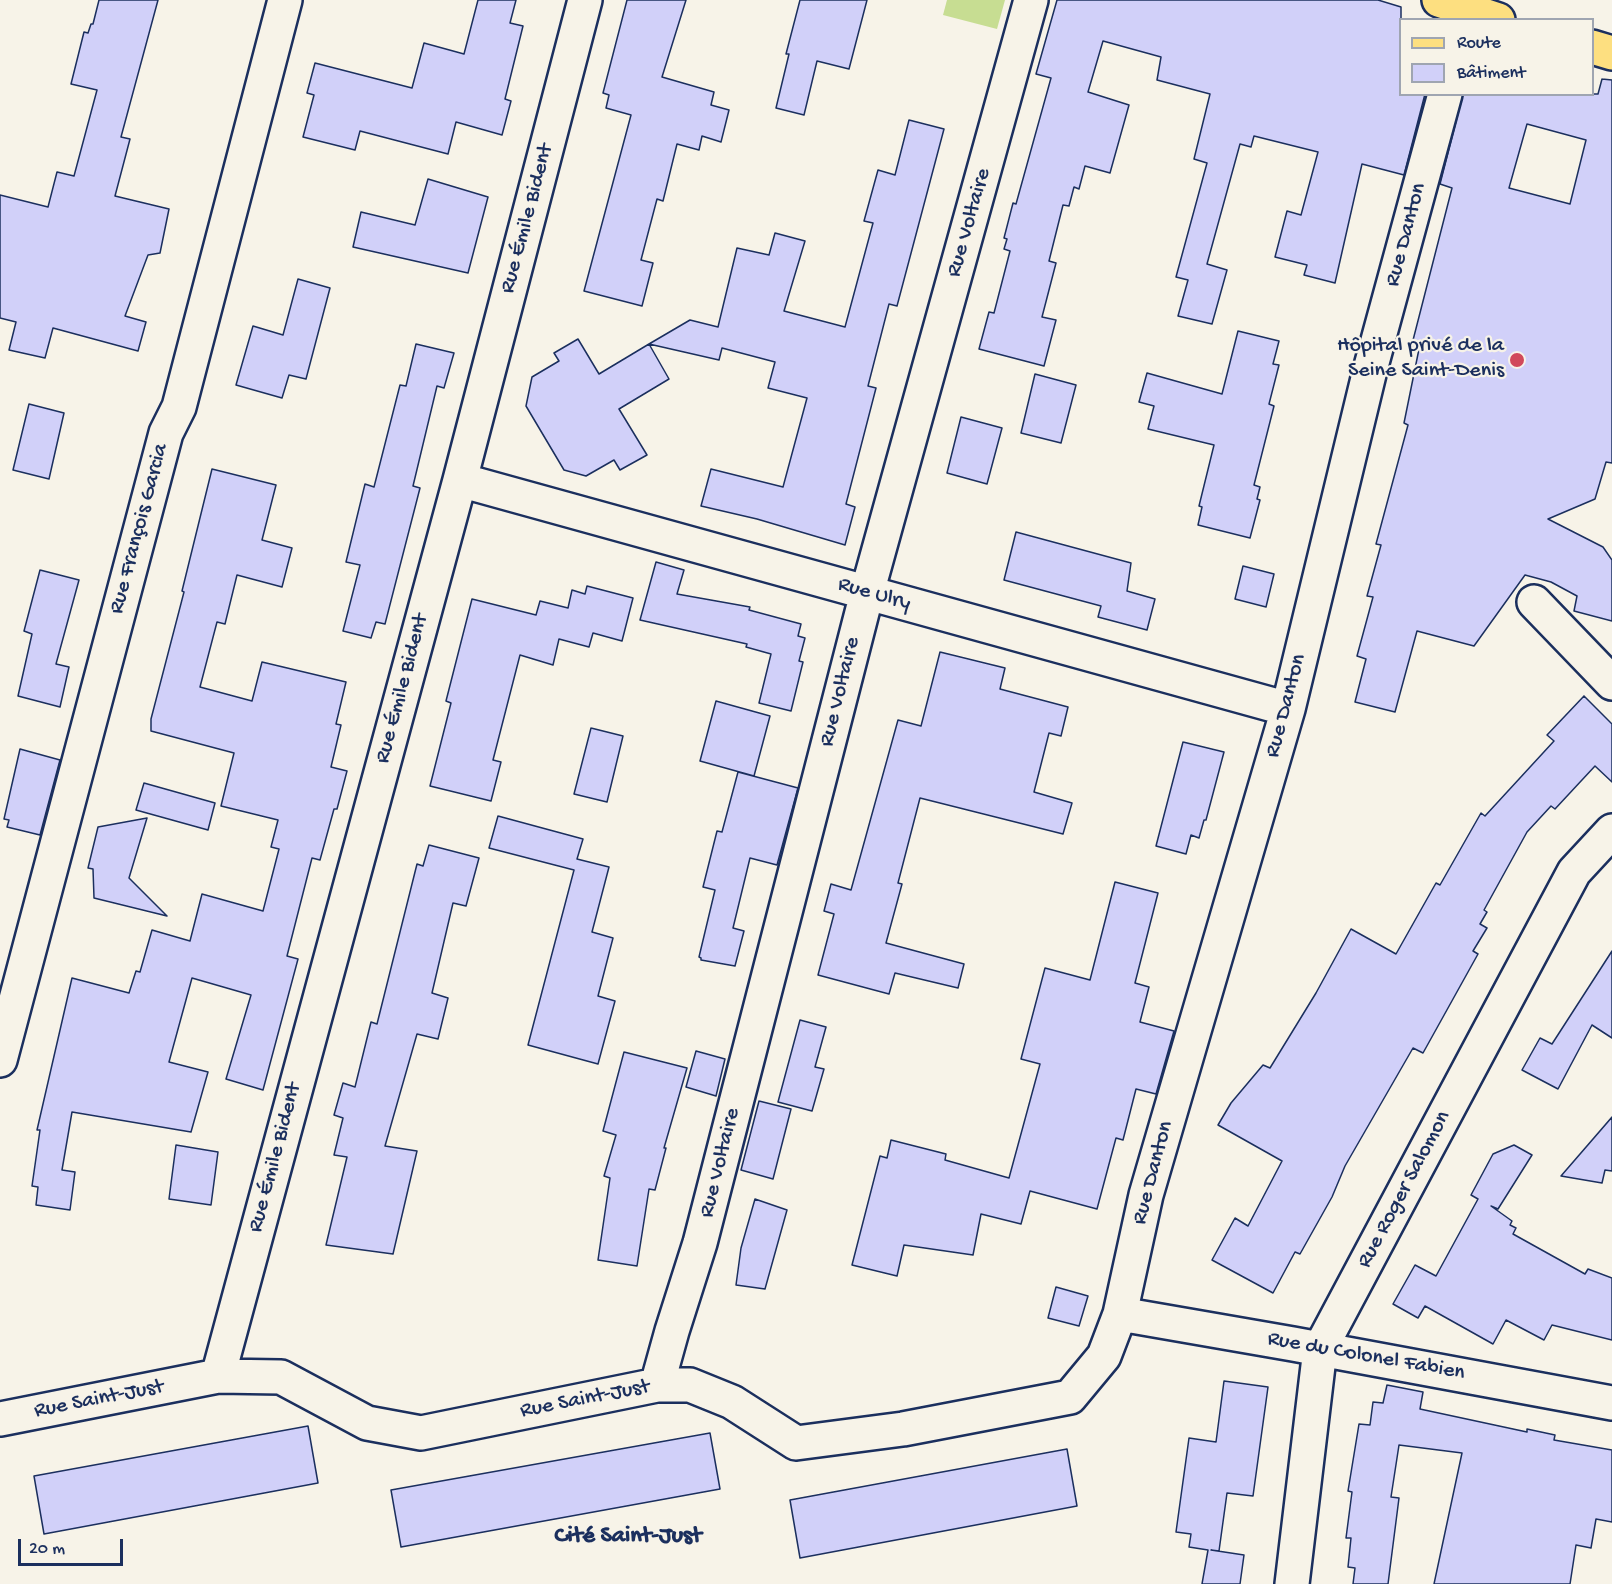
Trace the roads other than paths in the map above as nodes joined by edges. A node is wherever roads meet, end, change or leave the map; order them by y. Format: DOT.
graph roads {
  1 [pos="285,0"];
  2 [pos="585,0"];
  3 [pos="1031,0"];
  4 [pos="1439,0"];
  5 [pos="1478,17"];
  6 [pos="1594,47"];
  7 [pos="1612,53"];
  8 [pos="1444,96"];
  9 [pos="460,480"];
  10 [pos="867,594"];
  11 [pos="1534,602"];
  12 [pos="1612,683"];
  13 [pos="1288,709"];
  14 [pos="1612,831"];
  15 [pos="0,1060"];
  16 [pos="1120,1314"];
  17 [pos="1320,1349"];
  18 [pos="218,1376"];
  19 [pos="657,1385"];
  20 [pos="1612,1403"];
  21 [pos="0,1419"];
  22 [pos="1292,1584"];
  1 -- 15 [label="street, Rue François Garcia"];
  2 -- 9 [label="street, Rue Émile Bident"];
  3 -- 10 [label="street, Rue Voltaire"];
  4 -- 5 [label="main road"];
  6 -- 7 [label="main road"];
  8 -- 13 [label="street, Rue Danton"];
  9 -- 10 [label="street, Rue Ulry"];
  9 -- 18 [label="street, Rue Émile Bident"];
  10 -- 13 [label="street, Rue Ulry"];
  10 -- 19 [label="street, Rue Voltaire"];
  11 -- 12 [label="street"];
  13 -- 16 [label="street, Rue Danton"];
  14 -- 17 [label="street, Rue Roger Salomon"];
  16 -- 17 [label="street, Rue du Colonel Fabien"];
  16 -- 19 [label="street, Rue Saint-Just"];
  17 -- 20 [label="street, Rue du Colonel Fabien"];
  17 -- 22 [label="street, Rue Roger Salomon"];
  18 -- 19 [label="street, Rue Saint-Just"];
  18 -- 21 [label="street, Rue Saint-Just"];
}
